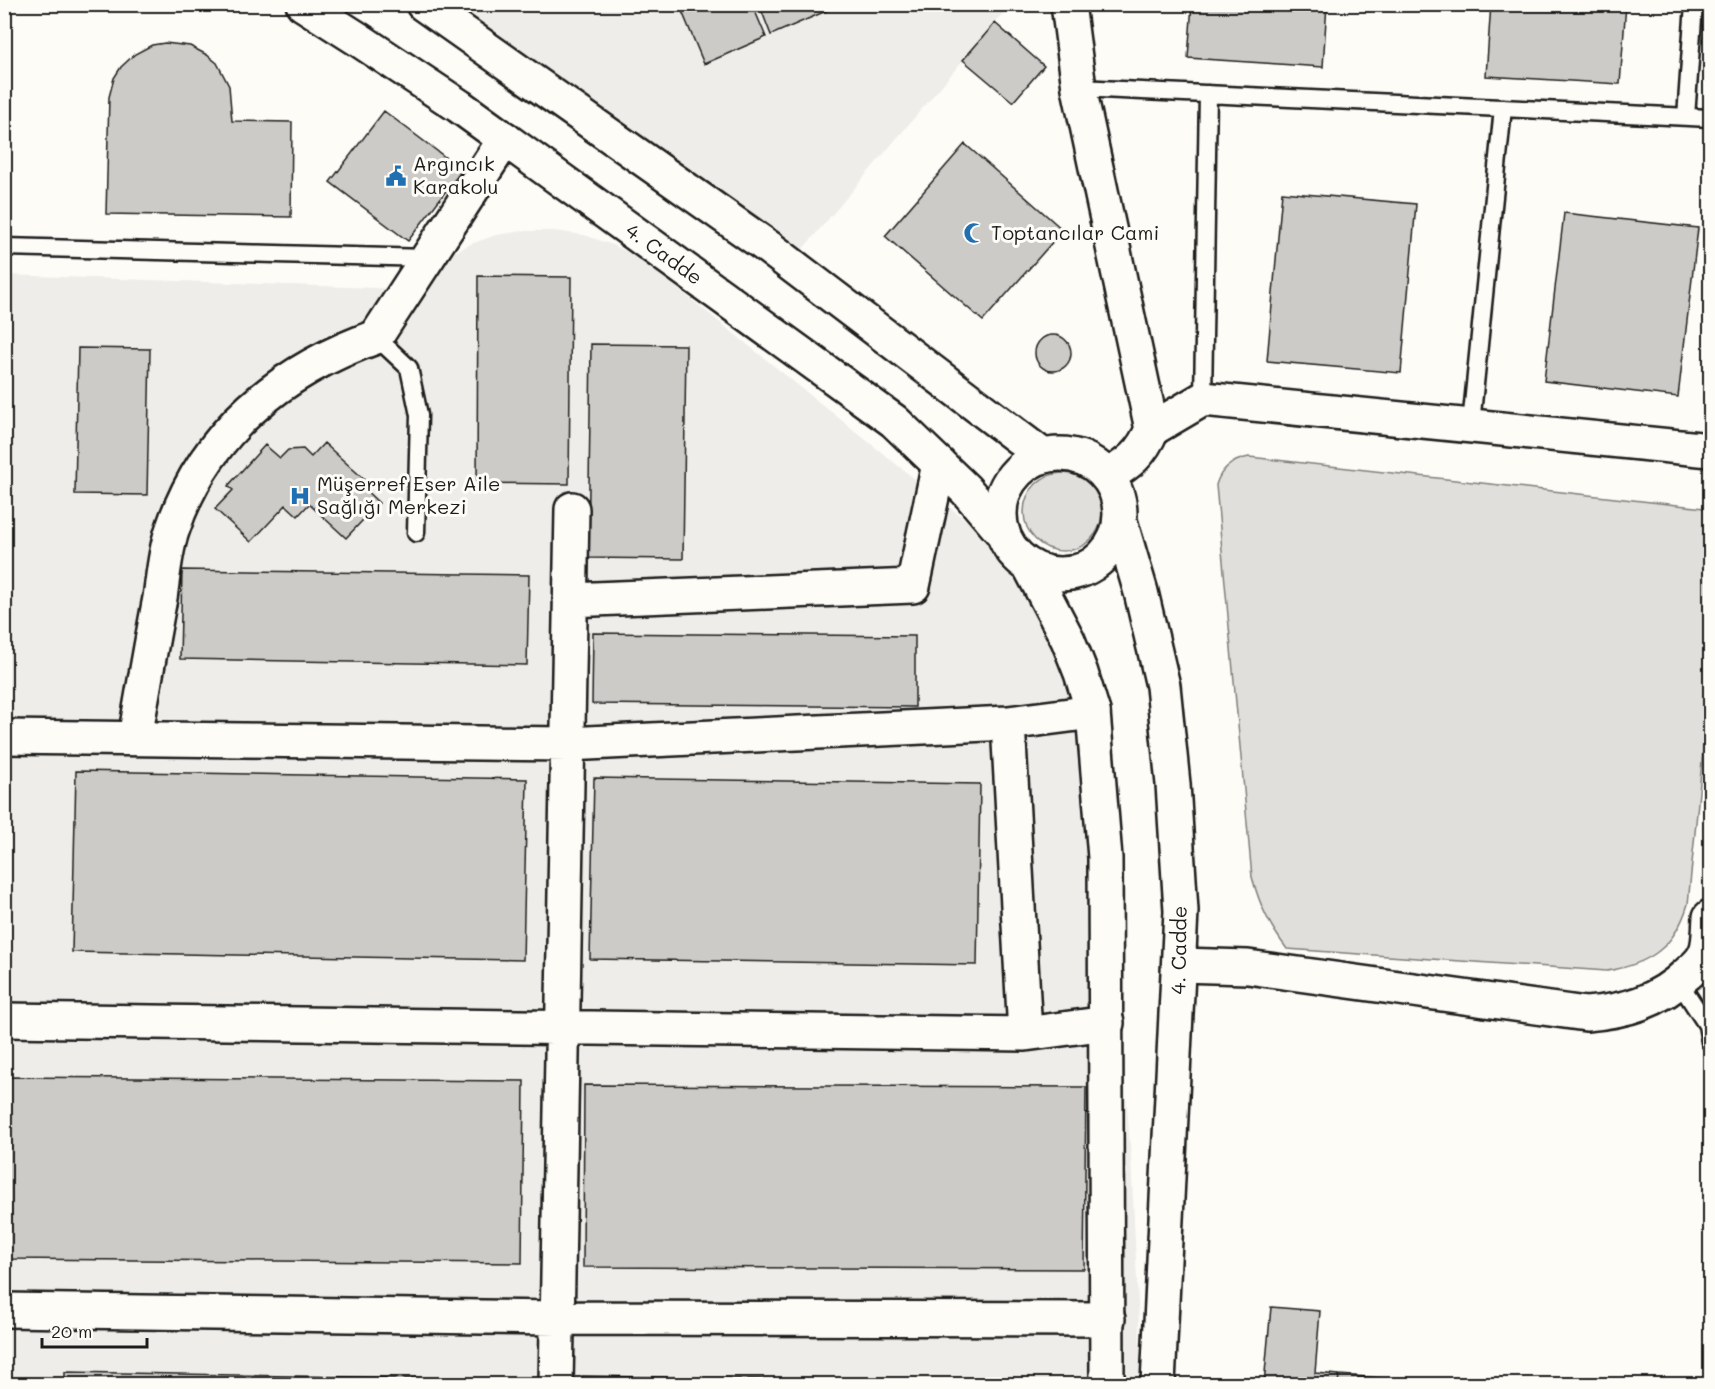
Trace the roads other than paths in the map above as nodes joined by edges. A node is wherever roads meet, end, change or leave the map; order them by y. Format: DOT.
graph roads {
  1 [pos="303,4"];
  2 [pos="423,4"];
  3 [pos="1068,4"];
  4 [pos="1694,4"];
  5 [pos="1079,88"];
  6 [pos="1208,94"];
  7 [pos="1503,108"];
  8 [pos="1686,117"];
  9 [pos="1710,118"];
  10 [pos="505,139"];
  11 [pos="4,247"];
  12 [pos="428,258"];
  13 [pos="376,337"];
  14 [pos="1203,399"];
  15 [pos="1471,424"];
  16 [pos="1152,429"];
  17 [pos="1710,450"];
  18 [pos="1043,456"];
  19 [pos="939,464"];
  20 [pos="1107,477"];
  21 [pos="572,509"];
  22 [pos="1120,521"];
  23 [pos="1001,531"];
  24 [pos="416,533"];
  25 [pos="1030,567"];
  26 [pos="570,600"];
  27 [pos="1093,712"];
  28 [pos="1008,723"];
  29 [pos="4,736"];
  30 [pos="135,738"];
  31 [pos="567,744"];
  32 [pos="1710,917"];
  33 [pos="1179,965"];
  34 [pos="1679,982"];
  35 [pos="4,1020"];
  36 [pos="1107,1023"];
  37 [pos="1709,1024"];
  38 [pos="562,1027"];
  39 [pos="1025,1034"];
  40 [pos="1710,1042"];
  41 [pos="4,1310"];
  42 [pos="558,1318"];
  43 [pos="1108,1319"];
  44 [pos="556,1384"];
  45 [pos="1107,1384"];
  46 [pos="1158,1384"];
  1 -- 10 [label="street, 4. Cadde"];
  2 -- 18 [label="street"];
  3 -- 5 [label="street"];
  4 -- 8 [label="lane"];
  5 -- 6 [label="lane"];
  5 -- 16 [label="street"];
  6 -- 7 [label="lane"];
  6 -- 14 [label="lane"];
  7 -- 8 [label="lane"];
  7 -- 15 [label="lane"];
  8 -- 9 [label="lane"];
  10 -- 12 [label="street"];
  10 -- 19 [label="street, 4. Cadde"];
  11 -- 12 [label="lane"];
  12 -- 13 [label="street"];
  13 -- 24 [label="lane"];
  13 -- 30 [label="street"];
  14 -- 15 [label="street"];
  14 -- 16 [label="street"];
  15 -- 17 [label="street"];
  16 -- 20 [label="street"];
  18 -- 20 [label="street"];
  18 -- 23 [label="street"];
  19 -- 23 [label="street, 4. Cadde"];
  19 -- 26 [label="street"];
  20 -- 22 [label="street"];
  21 -- 26 [label="street"];
  22 -- 25 [label="street"];
  22 -- 33 [label="street, 4. Cadde"];
  23 -- 25 [label="street"];
  25 -- 27 [label="street"];
  26 -- 31 [label="street"];
  27 -- 28 [label="street"];
  27 -- 36 [label="street"];
  28 -- 31 [label="street"];
  28 -- 39 [label="street"];
  29 -- 30 [label="street"];
  30 -- 31 [label="street"];
  31 -- 38 [label="street"];
  32 -- 34 [label="street"];
  33 -- 34 [label="street"];
  33 -- 46 [label="street, 4. Cadde"];
  34 -- 37 [label="lane"];
  35 -- 38 [label="street"];
  36 -- 39 [label="street"];
  36 -- 43 [label="street"];
  37 -- 40 [label="lane"];
  38 -- 39 [label="street"];
  38 -- 42 [label="street"];
  41 -- 42 [label="street"];
  42 -- 43 [label="street"];
  42 -- 44 [label="street"];
  43 -- 45 [label="street"];
}
